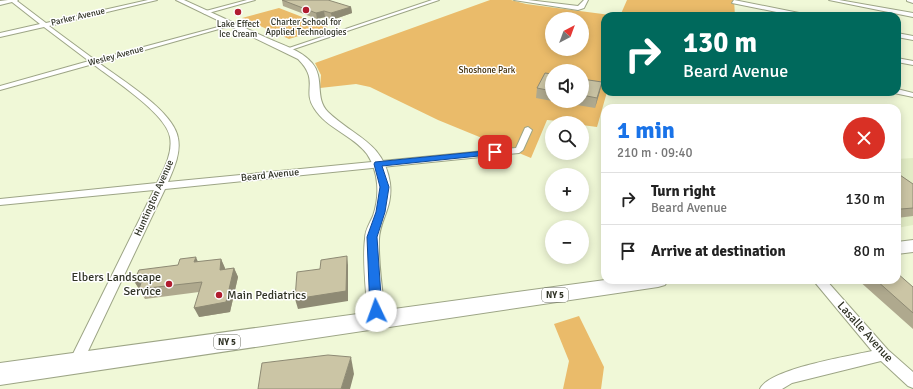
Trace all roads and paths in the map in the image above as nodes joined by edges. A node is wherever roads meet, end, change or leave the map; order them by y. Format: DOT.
graph roads {
  1 [pos="13,0"];
  2 [pos="155,0"];
  3 [pos="179,0"];
  4 [pos="253,0"];
  5 [pos="437,0"];
  6 [pos="516,0"];
  7 [pos="586,0"];
  8 [pos="831,0"];
  9 [pos="909,0"];
  10 [pos="913,1"];
  11 [pos="734,2"];
  12 [pos="0,3"];
  13 [pos="205,12"];
  14 [pos="784,12"];
  15 [pos="897,12"];
  16 [pos="901,13"];
  17 [pos="913,15"];
  18 [pos="231,24"];
  19 [pos="43,25"];
  20 [pos="0,35"];
  21 [pos="901,36"];
  22 [pos="913,38"];
  23 [pos="286,50"];
  24 [pos="901,61"];
  25 [pos="94,62"];
  26 [pos="913,63"];
  27 [pos="0,88"];
  28 [pos="901,92"];
  29 [pos="913,95"];
  30 [pos="528,130"];
  31 [pos="378,164"];
  32 [pos="161,186"];
  33 [pos="0,202"];
  34 [pos="913,246"];
  35 [pos="901,248"];
  36 [pos="631,284"];
  37 [pos="822,284"];
  38 [pos="377,321"];
  39 [pos="883,354"];
  40 [pos="75,364"];
  41 [pos="0,374"];
  42 [pos="913,381"];
  43 [pos="768,389"];
  1 -- 12 [label="street"];
  1 -- 19 [label="street, Huntington Avenue"];
  2 -- 19 [label="street, Parker Avenue"];
  3 -- 13 [label="street"];
  4 -- 13 [label="street"];
  5 -- 23 [label="street"];
  6 -- 7 [label="street"];
  8 -- 15 [label="street"];
  9 -- 10 [label="street"];
  11 -- 14 [label="street"];
  13 -- 18 [label="street"];
  16 -- 17 [label="street"];
  18 -- 23 [label="street"];
  18 -- 25 [label="street, Wesley Avenue"];
  19 -- 20 [label="street, Parker Avenue"];
  19 -- 25 [label="street, Huntington Avenue"];
  21 -- 22 [label="street"];
  23 -- 31 [label="street"];
  24 -- 26 [label="street"];
  25 -- 27 [label="street, Wesley Avenue"];
  25 -- 32 [label="street, Huntington Avenue"];
  28 -- 29 [label="street"];
  30 -- 31 [label="street, Beard Avenue"];
  31 -- 32 [label="street, Beard Avenue"];
  31 -- 38 [label="street"];
  32 -- 33 [label="street, Beard Avenue"];
  32 -- 40 [label="street, Huntington Avenue"];
  34 -- 35 [label="main road"];
  36 -- 38 [label="main road, NY 5"];
  37 -- 39 [label="street, Lasalle Avenue"];
  38 -- 40 [label="main road, NY 5"];
  39 -- 42 [label="street, Lasalle Avenue"];
  39 -- 43 [label="street"];
  40 -- 41 [label="main road, NY 5"];
}
